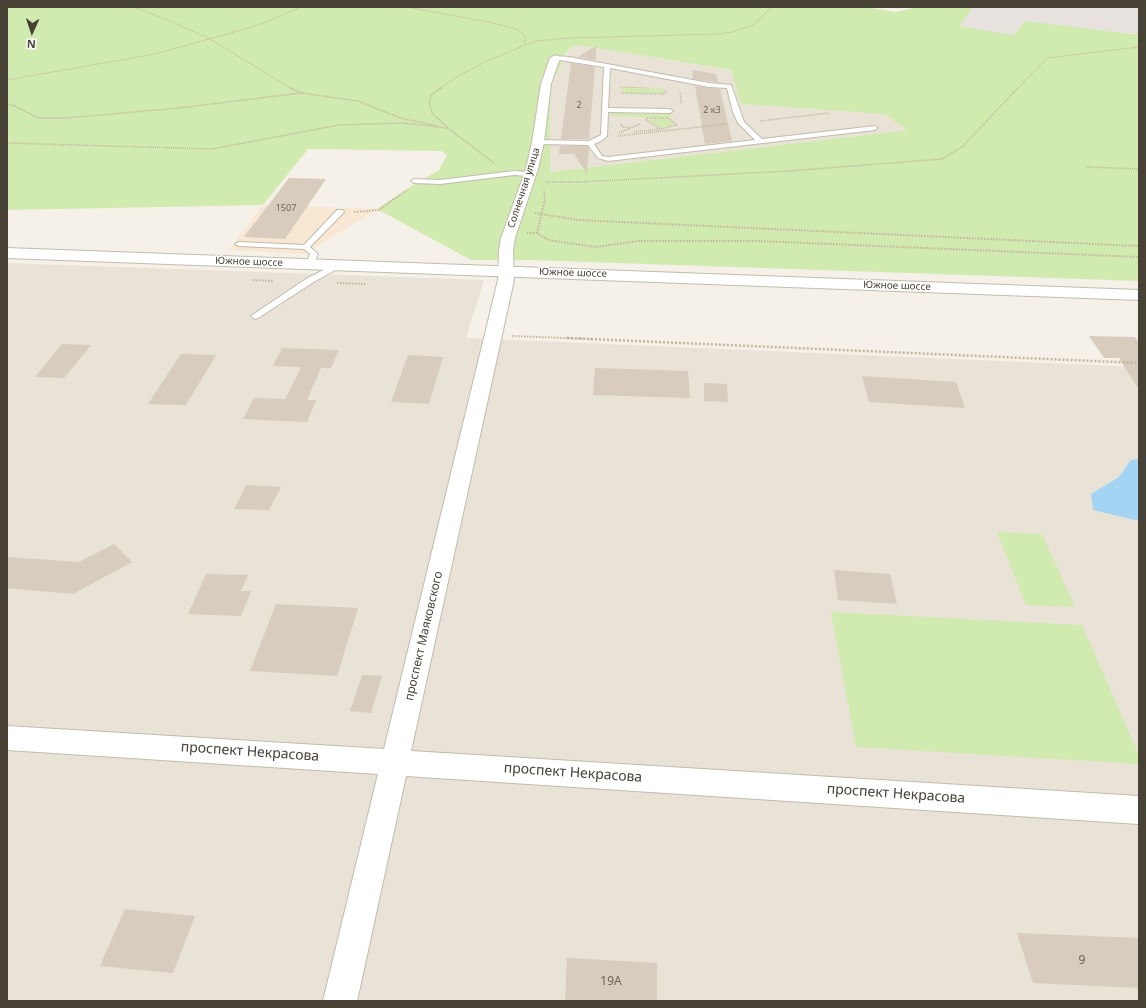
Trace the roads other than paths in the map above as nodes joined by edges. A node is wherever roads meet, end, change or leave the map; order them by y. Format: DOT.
graph roads {
  1 [pos="555,58"];
  2 [pos="607,66"];
  3 [pos="605,110"];
  4 [pos="670,111"];
  5 [pos="875,128"];
  6 [pos="760,141"];
  7 [pos="538,142"];
  8 [pos="590,143"];
  9 [pos="530,174"];
  10 [pos="414,181"];
  11 [pos="340,212"];
  12 [pos="239,244"];
  13 [pos="306,247"];
  14 [pos="7,253"];
  15 [pos="310,264"];
  16 [pos="340,265"];
  17 [pos="507,271"];
  18 [pos="1139,295"];
  19 [pos="255,316"];
  20 [pos="7,738"];
  21 [pos="396,761"];
  22 [pos="1139,810"];
  23 [pos="340,1001"];
  1 -- 2 [label="lane"];
  1 -- 7 [label="street, Солнечная улица"];
  2 -- 3 [label="lane"];
  2 -- 6 [label="lane"];
  3 -- 4 [label="lane"];
  3 -- 8 [label="lane"];
  5 -- 6 [label="lane"];
  6 -- 8 [label="lane"];
  7 -- 8 [label="lane"];
  7 -- 9 [label="street, Солнечная улица"];
  9 -- 10 [label="lane"];
  9 -- 17 [label="street, Солнечная улица"];
  11 -- 13 [label="lane"];
  12 -- 13 [label="lane"];
  13 -- 15 [label="lane"];
  14 -- 15 [label="street, Южное шоссе"];
  15 -- 16 [label="street, Южное шоссе"];
  16 -- 17 [label="street, Южное шоссе"];
  16 -- 19 [label="lane"];
  17 -- 18 [label="street, Южное шоссе"];
  17 -- 21 [label="street, проспект Маяковского"];
  20 -- 21 [label="street, проспект Некрасова"];
  21 -- 22 [label="street, проспект Некрасова"];
  21 -- 23 [label="street, проспект Маяковского"];
}
